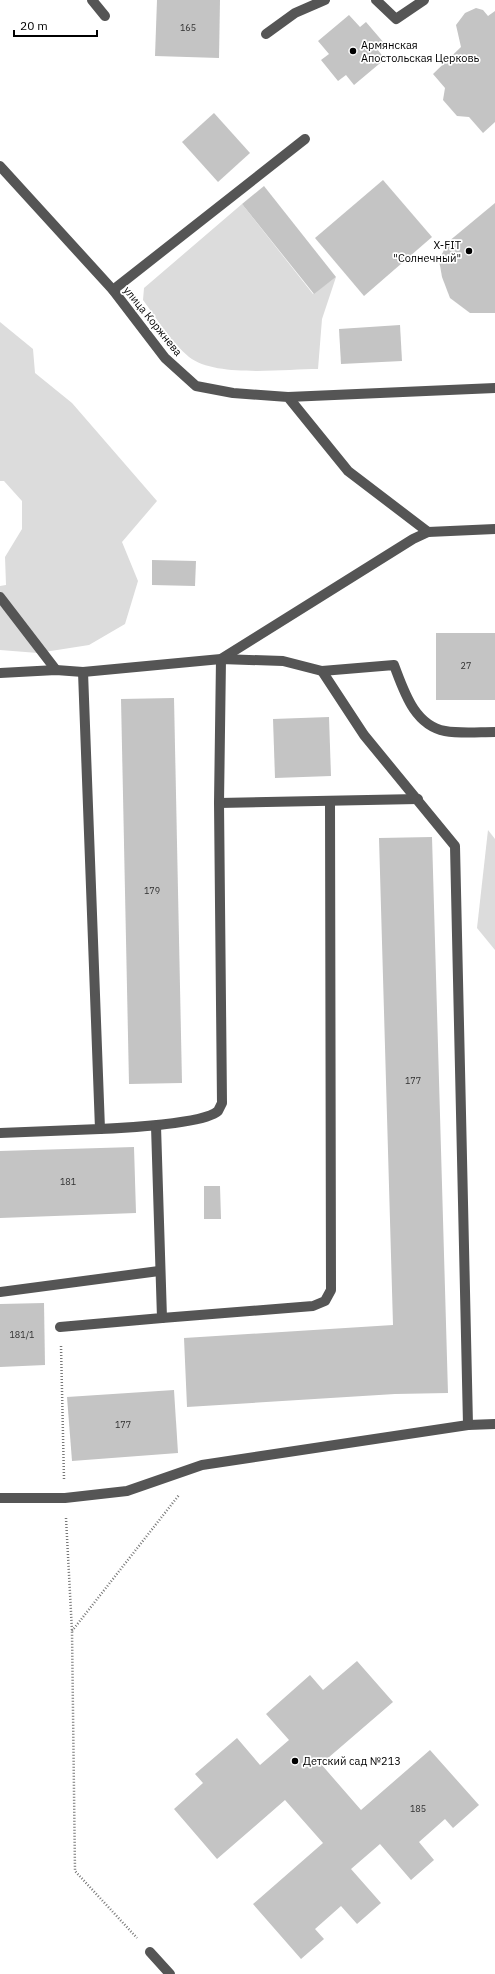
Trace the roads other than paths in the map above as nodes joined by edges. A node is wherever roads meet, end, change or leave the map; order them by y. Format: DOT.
graph roads {
  1 [pos="92,0"];
  2 [pos="325,0"];
  3 [pos="376,0"];
  4 [pos="424,0"];
  5 [pos="105,16"];
  6 [pos="266,34"];
  7 [pos="305,139"];
  8 [pos="0,166"];
  9 [pos="113,290"];
  10 [pos="495,388"];
  11 [pos="288,397"];
  12 [pos="495,529"];
  13 [pos="428,532"];
  14 [pos="0,597"];
  15 [pos="221,659"];
  16 [pos="56,670"];
  17 [pos="322,671"];
  18 [pos="84,672"];
  19 [pos="0,673"];
  20 [pos="495,732"];
  21 [pos="418,798"];
  22 [pos="330,801"];
  23 [pos="219,803"];
  24 [pos="156,1126"];
  25 [pos="100,1129"];
  26 [pos="0,1133"];
  27 [pos="159,1271"];
  28 [pos="0,1292"];
  29 [pos="162,1318"];
  30 [pos="60,1327"];
  31 [pos="495,1424"];
  32 [pos="468,1425"];
  33 [pos="0,1498"];
  34 [pos="150,1952"];
  35 [pos="170,1974"];
  1 -- 5 [label="street"];
  2 -- 6 [label="street"];
  3 -- 4 [label="street"];
  7 -- 9 [label="street"];
  8 -- 9 [label="street, улица Коржнева"];
  9 -- 11 [label="street, улица Коржнева"];
  10 -- 11 [label="street, улица Коржнева"];
  11 -- 13 [label="street"];
  12 -- 13 [label="street"];
  13 -- 15 [label="street"];
  14 -- 16 [label="street"];
  15 -- 17 [label="street"];
  15 -- 18 [label="street"];
  15 -- 23 [label="street"];
  16 -- 18 [label="street"];
  16 -- 19 [label="street"];
  17 -- 20 [label="street"];
  17 -- 21 [label="street"];
  18 -- 25 [label="street"];
  21 -- 22 [label="street"];
  21 -- 32 [label="street"];
  22 -- 23 [label="street"];
  22 -- 29 [label="street"];
  23 -- 24 [label="street"];
  24 -- 25 [label="street"];
  24 -- 27 [label="street"];
  25 -- 26 [label="street"];
  27 -- 28 [label="street"];
  27 -- 29 [label="street"];
  29 -- 30 [label="street"];
  31 -- 32 [label="street"];
  32 -- 33 [label="street"];
  34 -- 35 [label="street"];
}
